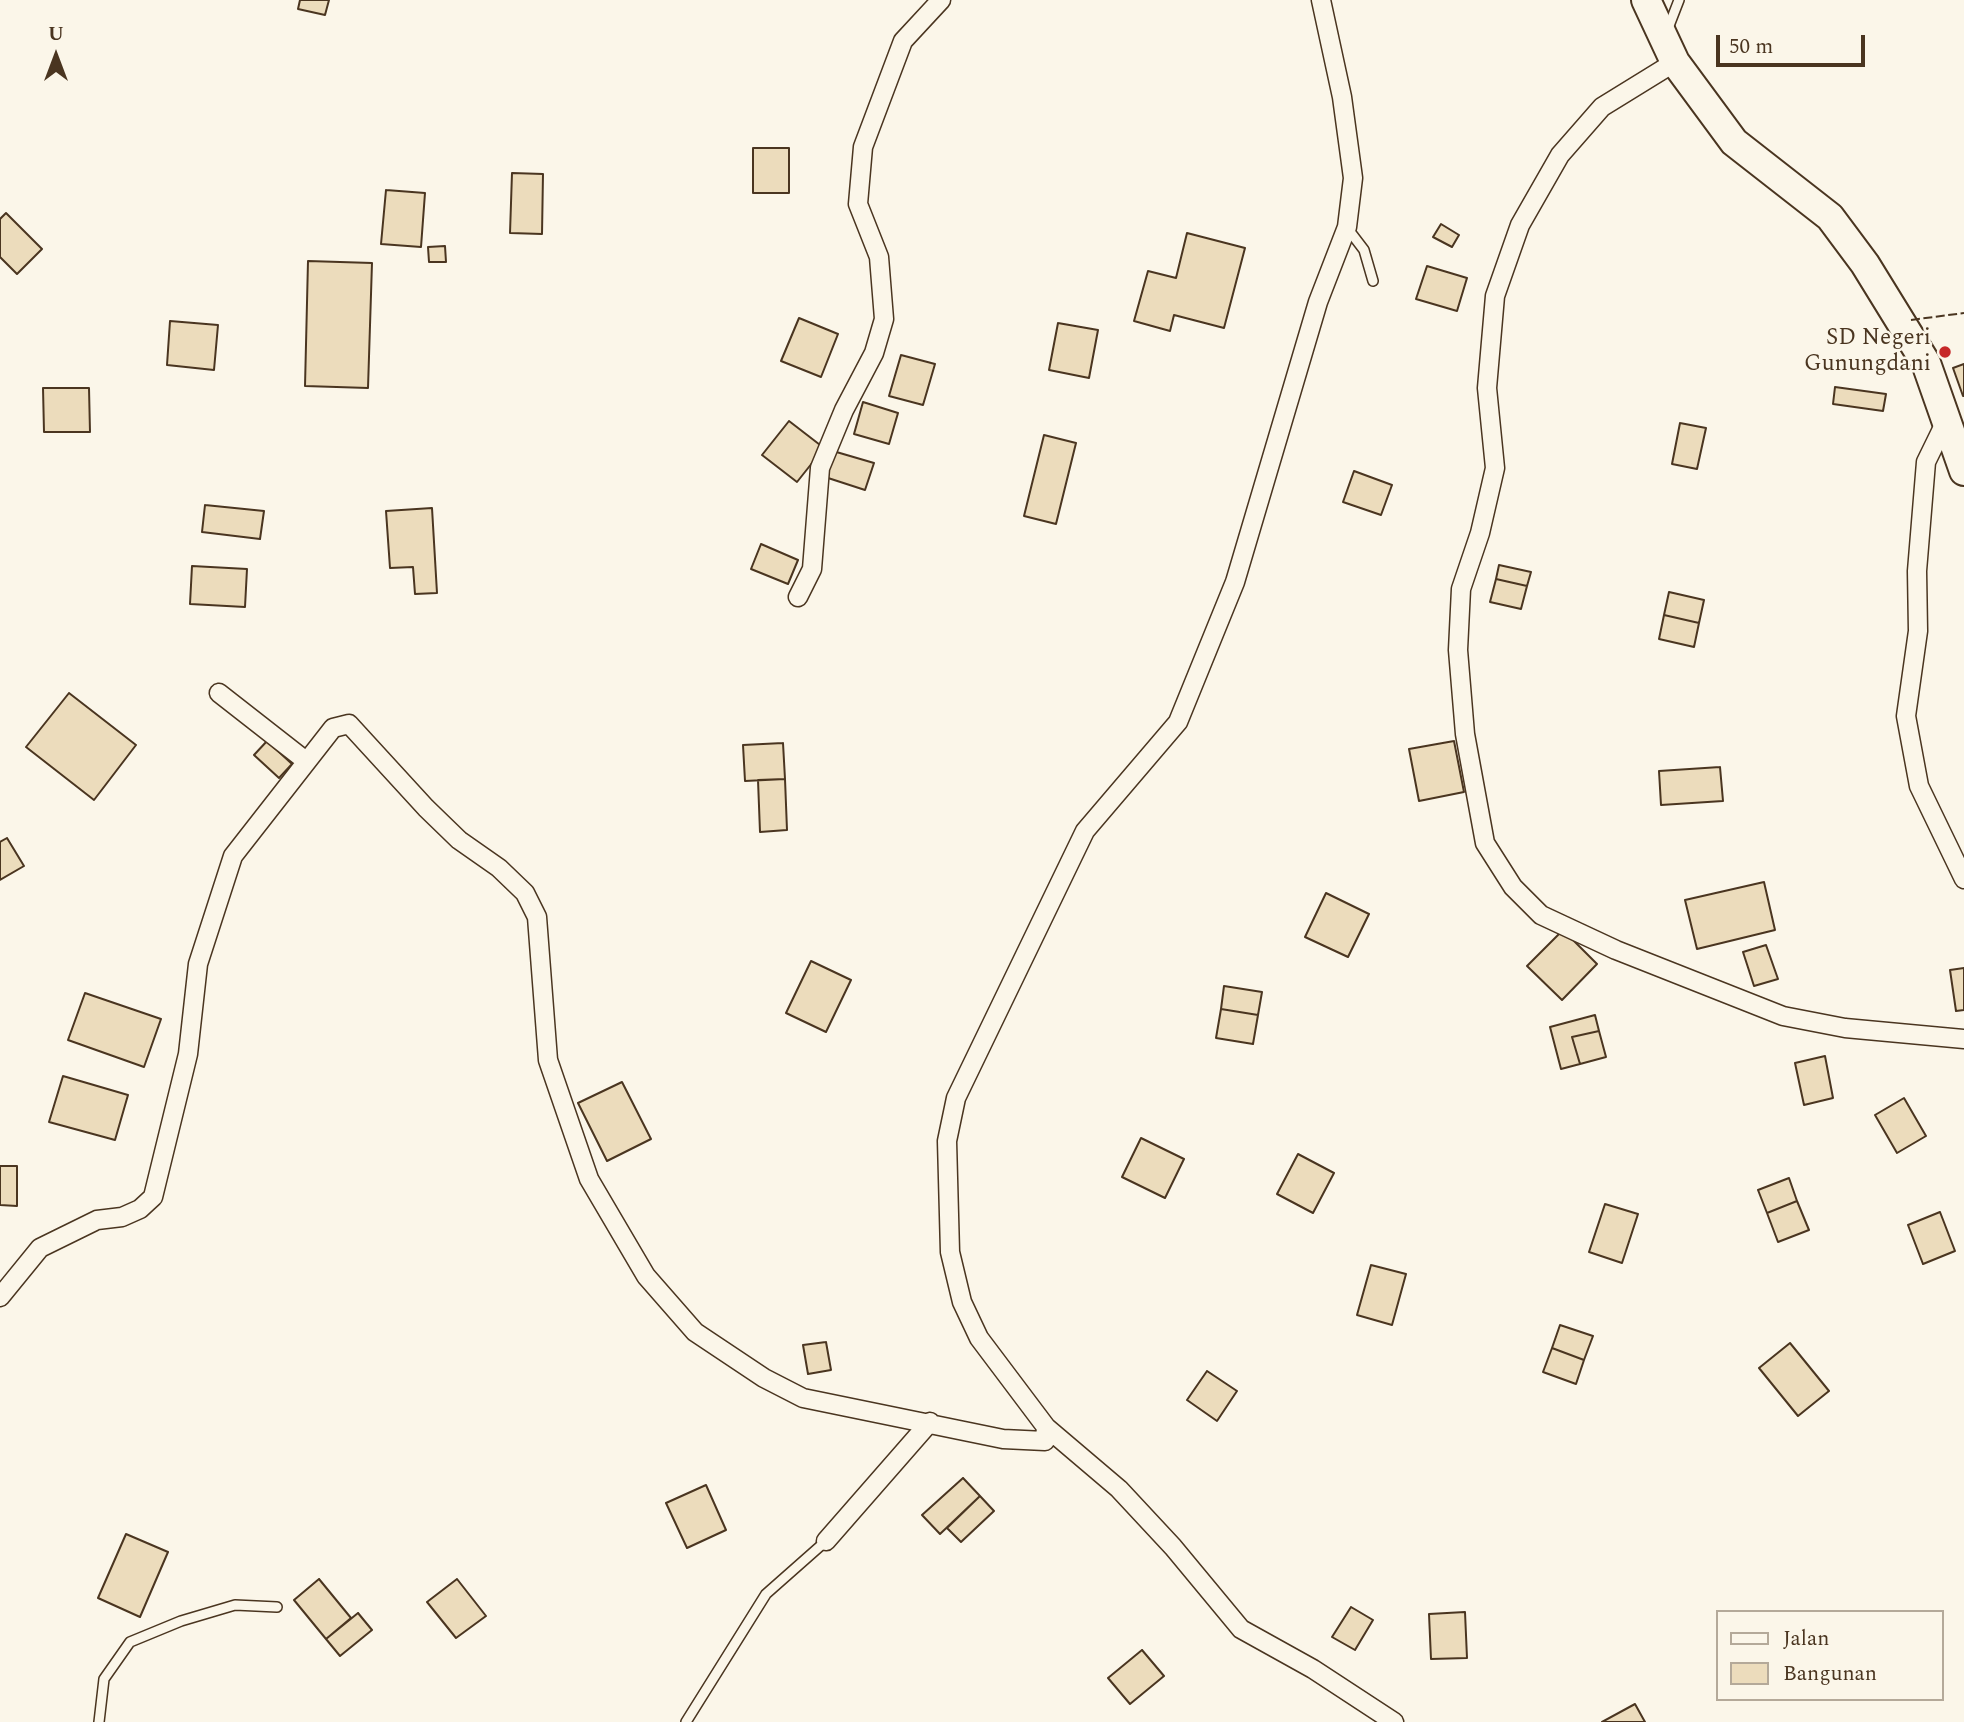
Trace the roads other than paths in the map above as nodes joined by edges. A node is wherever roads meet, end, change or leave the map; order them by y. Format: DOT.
graph roads {
  1 [pos="941,0"];
  2 [pos="1321,0"];
  3 [pos="1646,0"];
  4 [pos="1679,0"];
  5 [pos="1670,51"];
  6 [pos="1346,227"];
  7 [pos="1373,281"];
  8 [pos="1947,419"];
  9 [pos="1964,471"];
  10 [pos="797,597"];
  11 [pos="219,693"];
  12 [pos="306,761"];
  13 [pos="1964,879"];
  14 [pos="1964,1040"];
  15 [pos="0,1297"];
  16 [pos="930,1422"];
  17 [pos="1046,1427"];
  18 [pos="826,1541"];
  19 [pos="277,1607"];
  20 [pos="99,1722"];
  21 [pos="686,1722"];
  22 [pos="1394,1722"];
  1 -- 10 [label="street"];
  2 -- 6 [label="street"];
  3 -- 5 [label="main road"];
  4 -- 5 [label="lane"];
  5 -- 8 [label="main road"];
  5 -- 14 [label="street"];
  6 -- 7 [label="lane"];
  6 -- 17 [label="street"];
  8 -- 9 [label="main road"];
  8 -- 13 [label="street"];
  11 -- 12 [label="street"];
  12 -- 15 [label="street"];
  12 -- 16 [label="street"];
  16 -- 17 [label="street"];
  16 -- 18 [label="street"];
  17 -- 22 [label="street"];
  18 -- 21 [label="lane"];
  19 -- 20 [label="lane"];
}
